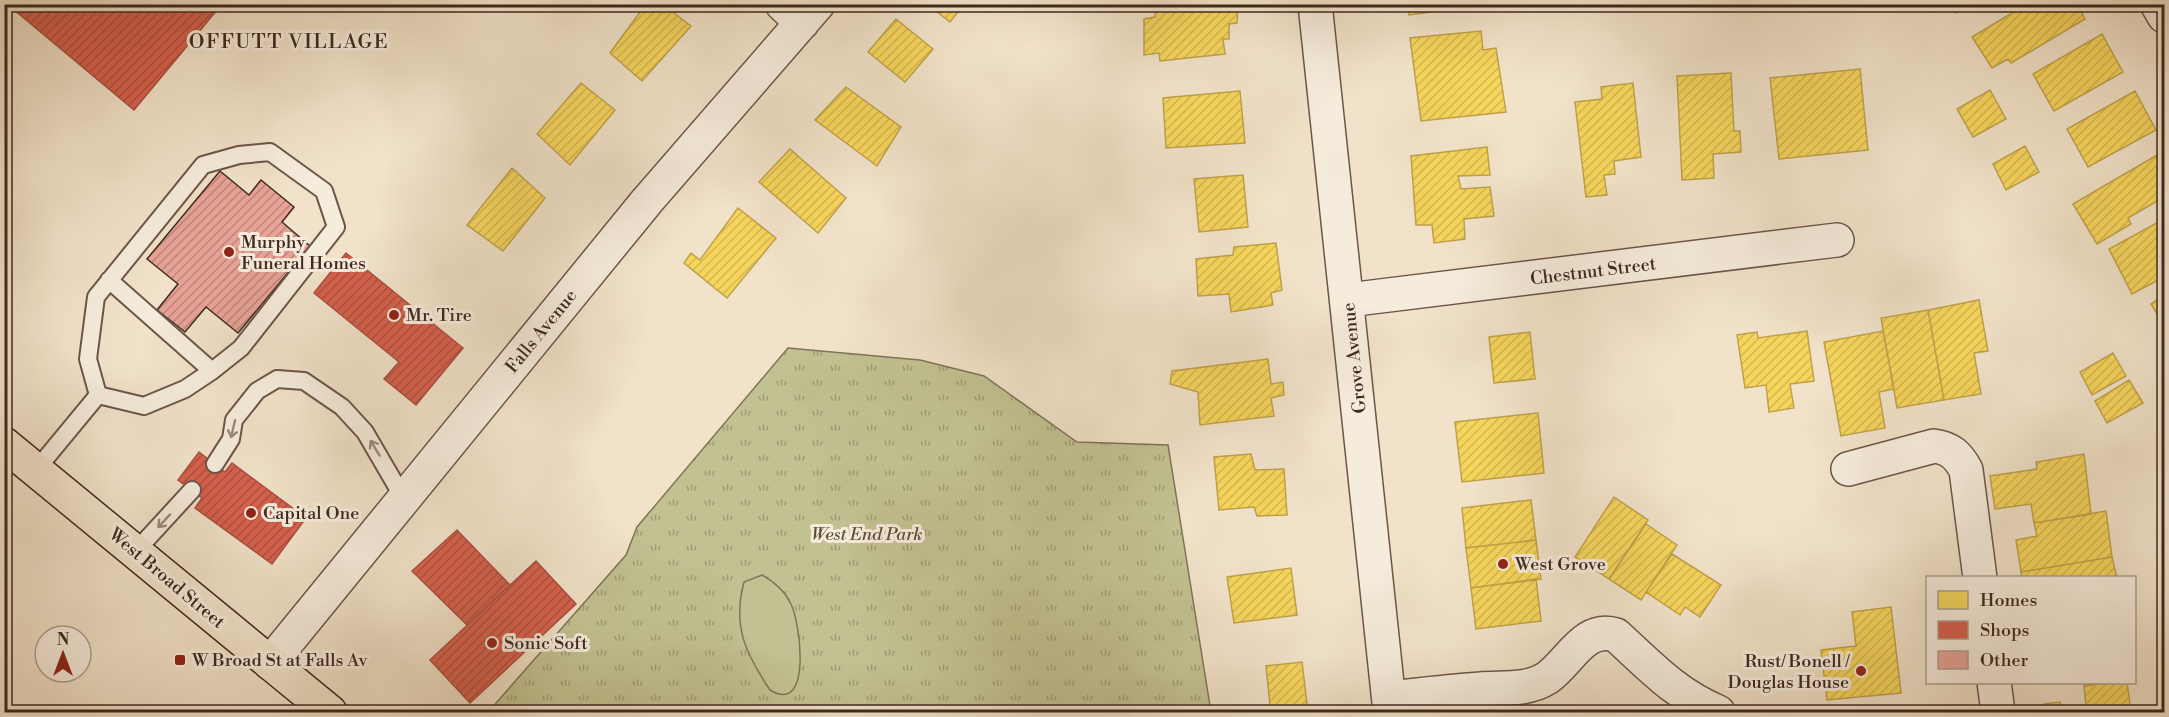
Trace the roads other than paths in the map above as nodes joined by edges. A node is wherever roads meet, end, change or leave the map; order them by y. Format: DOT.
graph roads {
  1 [pos="1315,4"];
  2 [pos="2157,4"];
  3 [pos="801,11"];
  4 [pos="2164,16"];
  5 [pos="1837,240"];
  6 [pos="109,280"];
  7 [pos="1348,300"];
  8 [pos="212,371"];
  9 [pos="98,395"];
  10 [pos="4,444"];
  11 [pos="215,464"];
  12 [pos="1848,469"];
  13 [pos="36,470"];
  14 [pos="192,490"];
  15 [pos="405,498"];
  16 [pos="135,552"];
  17 [pos="1980,576"];
  18 [pos="270,663"];
  19 [pos="1994,684"];
  20 [pos="1390,705"];
  21 [pos="330,712"];
  22 [pos="1718,712"];
  23 [pos="1998,712"];
  1 -- 7 [label="street, Grove Avenue"];
  2 -- 4 [label="street"];
  3 -- 15 [label="street, Falls Avenue"];
  5 -- 7 [label="street, Chestnut Street"];
  6 -- 8 [label="lane"];
  6 -- 8 [label="lane"];
  6 -- 9 [label="lane"];
  7 -- 20 [label="street, Grove Avenue"];
  8 -- 9 [label="lane"];
  9 -- 13 [label="lane"];
  10 -- 13 [label="main road, West Broad Street"];
  15 -- 11 [label="lane, one-way"];
  12 -- 17 [label="street"];
  13 -- 16 [label="main road, West Broad Street"];
  14 -- 16 [label="lane, one-way"];
  15 -- 18 [label="street, Falls Avenue"];
  16 -- 18 [label="main road, West Broad Street"];
  18 -- 21 [label="main road, West Broad Street"];
  19 -- 23 [label="street"];
  20 -- 22 [label="street"];
}
